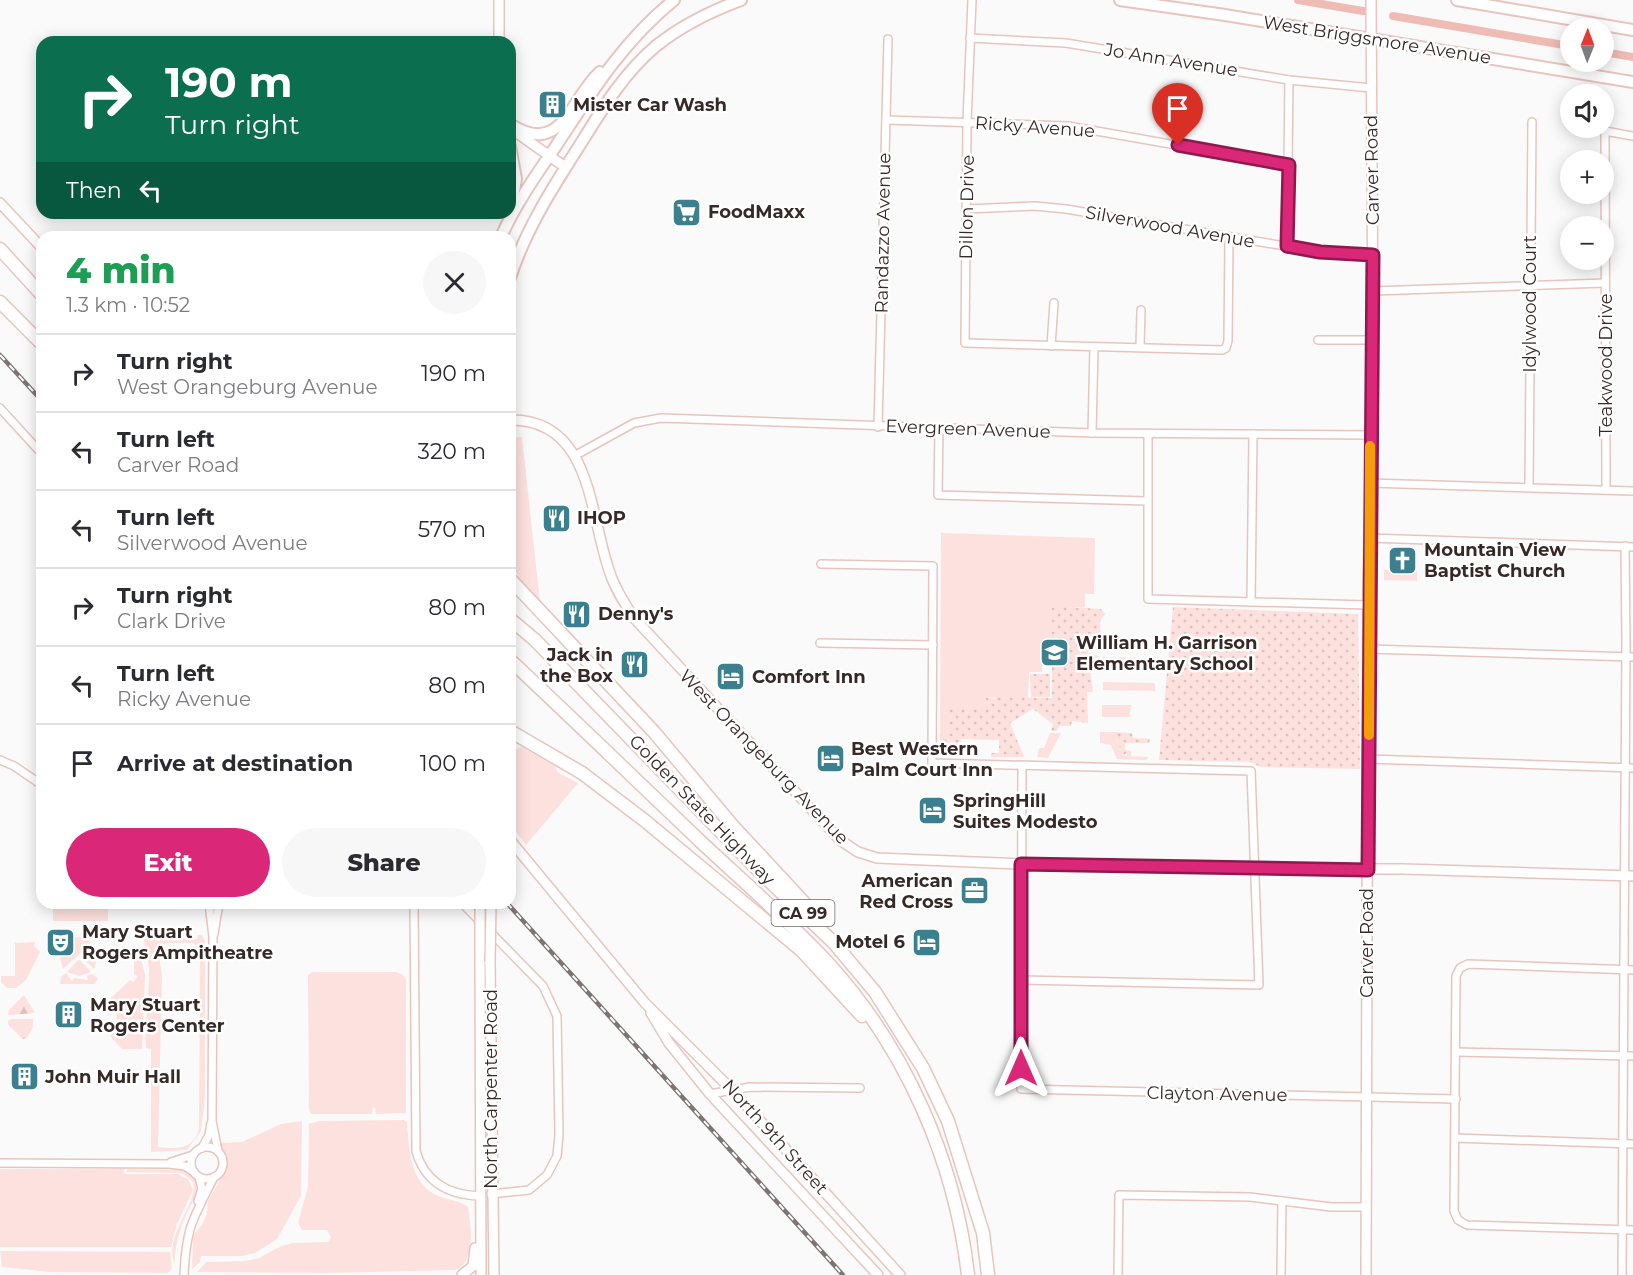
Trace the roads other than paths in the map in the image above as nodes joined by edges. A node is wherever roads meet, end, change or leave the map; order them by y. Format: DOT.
graph roads {
  1 [pos="500,0"];
  2 [pos="674,0"];
  3 [pos="741,0"];
  4 [pos="972,0"];
  5 [pos="1120,0"];
  6 [pos="1371,0"];
  7 [pos="1457,0"];
  8 [pos="1633,30"];
  9 [pos="499,36"];
  10 [pos="970,38"];
  11 [pos="888,39"];
  12 [pos="1371,39"];
  13 [pos="620,53"];
  14 [pos="1289,80"];
  15 [pos="1633,82"];
  16 [pos="1371,88"];
  17 [pos="886,120"];
  18 [pos="967,122"];
  19 [pos="1532,122"];
  20 [pos="516,129"];
  21 [pos="516,131"];
  22 [pos="1633,136"];
  23 [pos="548,157"];
  24 [pos="1289,165"];
  25 [pos="565,167"];
  26 [pos="0,203"];
  27 [pos="967,209"];
  28 [pos="516,210"];
  29 [pos="508,219"];
  30 [pos="510,219"];
  31 [pos="506,226"];
  32 [pos="504,231"];
  33 [pos="1229,238"];
  34 [pos="36,242"];
  35 [pos="1287,246"];
  36 [pos="0,249"];
  37 [pos="1373,255"];
  38 [pos="516,264"];
  39 [pos="1605,283"];
  40 [pos="1530,284"];
  41 [pos="36,288"];
  42 [pos="1373,291"];
  43 [pos="0,302"];
  44 [pos="1054,303"];
  45 [pos="1141,310"];
  46 [pos="36,338"];
  47 [pos="1318,340"];
  48 [pos="1373,340"];
  49 [pos="1051,346"];
  50 [pos="1140,346"];
  51 [pos="1095,347"];
  52 [pos="0,408"];
  53 [pos="516,420"];
  54 [pos="878,427"];
  55 [pos="939,429"];
  56 [pos="1092,433"];
  57 [pos="1148,434"];
  58 [pos="1253,434"];
  59 [pos="1370,435"];
  60 [pos="36,447"];
  61 [pos="576,455"];
  62 [pos="1369,483"];
  63 [pos="1529,487"];
  64 [pos="1606,490"];
  65 [pos="1633,491"];
  66 [pos="1147,501"];
  67 [pos="1369,538"];
  68 [pos="1625,546"];
  69 [pos="1633,547"];
  70 [pos="821,564"];
  71 [pos="516,585"];
  72 [pos="1251,602"];
  73 [pos="1368,605"];
  74 [pos="516,624"];
  75 [pos="820,643"];
  76 [pos="933,645"];
  77 [pos="1369,649"];
  78 [pos="1630,657"];
  79 [pos="516,666"];
  80 [pos="516,735"];
  81 [pos="1369,759"];
  82 [pos="0,760"];
  83 [pos="1022,766"];
  84 [pos="1629,768"];
  85 [pos="36,781"];
  86 [pos="516,847"];
  87 [pos="1021,864"];
  88 [pos="1256,869"];
  89 [pos="1368,870"];
  90 [pos="1628,876"];
  91 [pos="210,909"];
  92 [pos="218,909"];
  93 [pos="414,909"];
  94 [pos="468,909"];
  95 [pos="480,909"];
  96 [pos="491,909"];
  97 [pos="213,937"];
  98 [pos="1624,970"];
  99 [pos="1633,970"];
  100 [pos="1021,980"];
  101 [pos="875,992"];
  102 [pos="645,1003"];
  103 [pos="886,1041"];
  104 [pos="1456,1052"];
  105 [pos="1624,1056"];
  106 [pos="1633,1056"];
  107 [pos="860,1088"];
  108 [pos="732,1090"];
  109 [pos="710,1094"];
  110 [pos="1368,1097"];
  111 [pos="1456,1099"];
  112 [pos="212,1121"];
  113 [pos="1455,1138"];
  114 [pos="1623,1144"];
  115 [pos="1633,1144"];
  116 [pos="202,1148"];
  117 [pos="218,1151"];
  118 [pos="193,1155"];
  119 [pos="0,1163"];
  120 [pos="169,1164"];
  121 [pos="196,1174"];
  122 [pos="214,1177"];
  123 [pos="491,1194"];
  124 [pos="480,1196"];
  125 [pos="1282,1201"];
  126 [pos="198,1207"];
  127 [pos="1367,1207"];
  128 [pos="1622,1230"];
  129 [pos="1633,1230"];
  130 [pos="184,1275"];
  131 [pos="462,1275"];
  132 [pos="481,1275"];
  133 [pos="494,1275"];
  134 [pos="878,1275"];
  135 [pos="900,1275"];
  136 [pos="968,1275"];
  137 [pos="988,1275"];
  138 [pos="1118,1275"];
  139 [pos="1281,1275"];
  140 [pos="1366,1275"];
  141 [pos="1622,1275"];
  1 -- 9 [label="street"];
  2 -- 13 [label="main road"];
  3 -- 25 [label="main road"];
  4 -- 10 [label="street, Dillon Drive"];
  5 -- 12 [label="main road, West Briggsmore Avenue"];
  6 -- 12 [label="street, Carver Road"];
  7 -- 8 [label="main road"];
  10 -- 14 [label="street, Jo Ann Avenue"];
  10 -- 18 [label="street, Dillon Drive"];
  11 -- 17 [label="street, Randazzo Avenue"];
  12 -- 15 [label="main road, West Briggsmore Avenue"];
  12 -- 16 [label="street, Carver Road"];
  13 -- 20 [label="main road"];
  13 -- 23 [label="main road"];
  14 -- 16 [label="street, Jo Ann Avenue"];
  14 -- 24 [label="street"];
  16 -- 37 [label="street, Carver Road"];
  17 -- 18 [label="street, Ricky Avenue"];
  17 -- 54 [label="street, Randazzo Avenue"];
  18 -- 24 [label="street, Ricky Avenue"];
  18 -- 27 [label="street, Dillon Drive"];
  19 -- 40 [label="street, Idylwood Court"];
  21 -- 23 [label="street"];
  22 -- 39 [label="street, Teakwood Drive"];
  23 -- 25 [label="street"];
  23 -- 28 [label="main road"];
  24 -- 35 [label="street"];
  25 -- 38 [label="main road"];
  26 -- 34 [label="street"];
  27 -- 33 [label="street, Silverwood Avenue"];
  27 -- 49 [label="street, Dillon Drive"];
  29 -- 31 [label="main road"];
  30 -- 31 [label="main road"];
  31 -- 32 [label="main road"];
  33 -- 35 [label="street, Silverwood Avenue"];
  33 -- 50 [label="street"];
  35 -- 37 [label="street, Silverwood Avenue"];
  36 -- 41 [label="highway"];
  37 -- 42 [label="street, Carver Road"];
  39 -- 40 [label="street"];
  39 -- 64 [label="street, Teakwood Drive"];
  40 -- 42 [label="street"];
  40 -- 63 [label="street, Idylwood Court"];
  42 -- 48 [label="street, Carver Road"];
  43 -- 46 [label="highway"];
  44 -- 49 [label="street"];
  45 -- 50 [label="street"];
  47 -- 48 [label="street"];
  48 -- 59 [label="street, Carver Road"];
  49 -- 51 [label="street"];
  50 -- 51 [label="street"];
  51 -- 56 [label="street"];
  52 -- 60 [label="street"];
  53 -- 61 [label="street, West Orangeburg Avenue"];
  54 -- 55 [label="street, Evergreen Avenue"];
  54 -- 61 [label="street, Evergreen Avenue"];
  55 -- 56 [label="street, Evergreen Avenue"];
  55 -- 66 [label="street"];
  56 -- 57 [label="street, Evergreen Avenue"];
  57 -- 58 [label="street, Evergreen Avenue"];
  57 -- 66 [label="street"];
  58 -- 59 [label="street, Evergreen Avenue"];
  58 -- 72 [label="street"];
  59 -- 62 [label="street, Carver Road"];
  61 -- 87 [label="street, West Orangeburg Avenue"];
  62 -- 63 [label="street"];
  62 -- 67 [label="street, Carver Road"];
  63 -- 64 [label="street"];
  64 -- 65 [label="street"];
  66 -- 72 [label="street"];
  67 -- 68 [label="street"];
  67 -- 73 [label="street, Carver Road"];
  68 -- 69 [label="street"];
  68 -- 78 [label="street"];
  70 -- 76 [label="street"];
  71 -- 101 [label="highway"];
  72 -- 73 [label="street"];
  73 -- 77 [label="street, Carver Road"];
  74 -- 101 [label="highway, Golden State Highway / CA 99"];
  75 -- 76 [label="street"];
  76 -- 83 [label="street"];
  77 -- 78 [label="street"];
  77 -- 81 [label="street, Carver Road"];
  78 -- 84 [label="street"];
  79 -- 103 [label="highway, Golden State Highway / CA 99"];
  80 -- 103 [label="highway"];
  81 -- 84 [label="street"];
  81 -- 89 [label="street, Carver Road"];
  82 -- 85 [label="street"];
  83 -- 87 [label="street"];
  83 -- 88 [label="street"];
  84 -- 90 [label="street"];
  86 -- 102 [label="street, North 9th Street"];
  87 -- 88 [label="street, West Orangeburg Avenue"];
  87 -- 100 [label="street"];
  88 -- 89 [label="street, West Orangeburg Avenue"];
  88 -- 100 [label="street"];
  89 -- 90 [label="street, West Orangeburg Avenue"];
  89 -- 110 [label="street, Carver Road"];
  90 -- 98 [label="street"];
  91 -- 97 [label="street"];
  92 -- 97 [label="street"];
  93 -- 124 [label="street"];
  94 -- 123 [label="street"];
  95 -- 124 [label="street, North Carpenter Road, bridge"];
  96 -- 123 [label="street, North Carpenter Road, bridge"];
  97 -- 112 [label="street"];
  98 -- 99 [label="street"];
  98 -- 104 [label="street"];
  98 -- 105 [label="street"];
  100 -- 110 [label="street, Clayton Avenue"];
  101 -- 137 [label="highway, Golden State Highway / CA 99"];
  102 -- 108 [label="street, North 9th Street"];
  102 -- 109 [label="street, North 9th Street"];
  103 -- 136 [label="highway, Golden State Highway / CA 99"];
  104 -- 105 [label="street"];
  104 -- 111 [label="street"];
  105 -- 106 [label="street"];
  105 -- 114 [label="street"];
  107 -- 108 [label="street"];
  108 -- 109 [label="street"];
  108 -- 135 [label="street, North 9th Street"];
  109 -- 134 [label="street, North 9th Street"];
  110 -- 111 [label="street, Clayton Avenue"];
  110 -- 127 [label="street, Carver Road"];
  111 -- 113 [label="street"];
  112 -- 116 [label="street"];
  112 -- 117 [label="street"];
  113 -- 114 [label="street"];
  113 -- 128 [label="street"];
  114 -- 115 [label="street"];
  114 -- 128 [label="street"];
  116 -- 117 [label="street"];
  116 -- 118 [label="street"];
  117 -- 122 [label="street"];
  118 -- 120 [label="street"];
  118 -- 121 [label="street"];
  119 -- 120 [label="street"];
  120 -- 121 [label="street"];
  121 -- 122 [label="street"];
  121 -- 126 [label="street"];
  122 -- 126 [label="street"];
  123 -- 133 [label="street, North Carpenter Road"];
  124 -- 131 [label="street"];
  124 -- 132 [label="street, North Carpenter Road"];
  125 -- 127 [label="street"];
  125 -- 138 [label="street"];
  125 -- 139 [label="street"];
  126 -- 130 [label="street"];
  127 -- 140 [label="street, Carver Road"];
  128 -- 129 [label="street"];
  128 -- 141 [label="street"];
}
